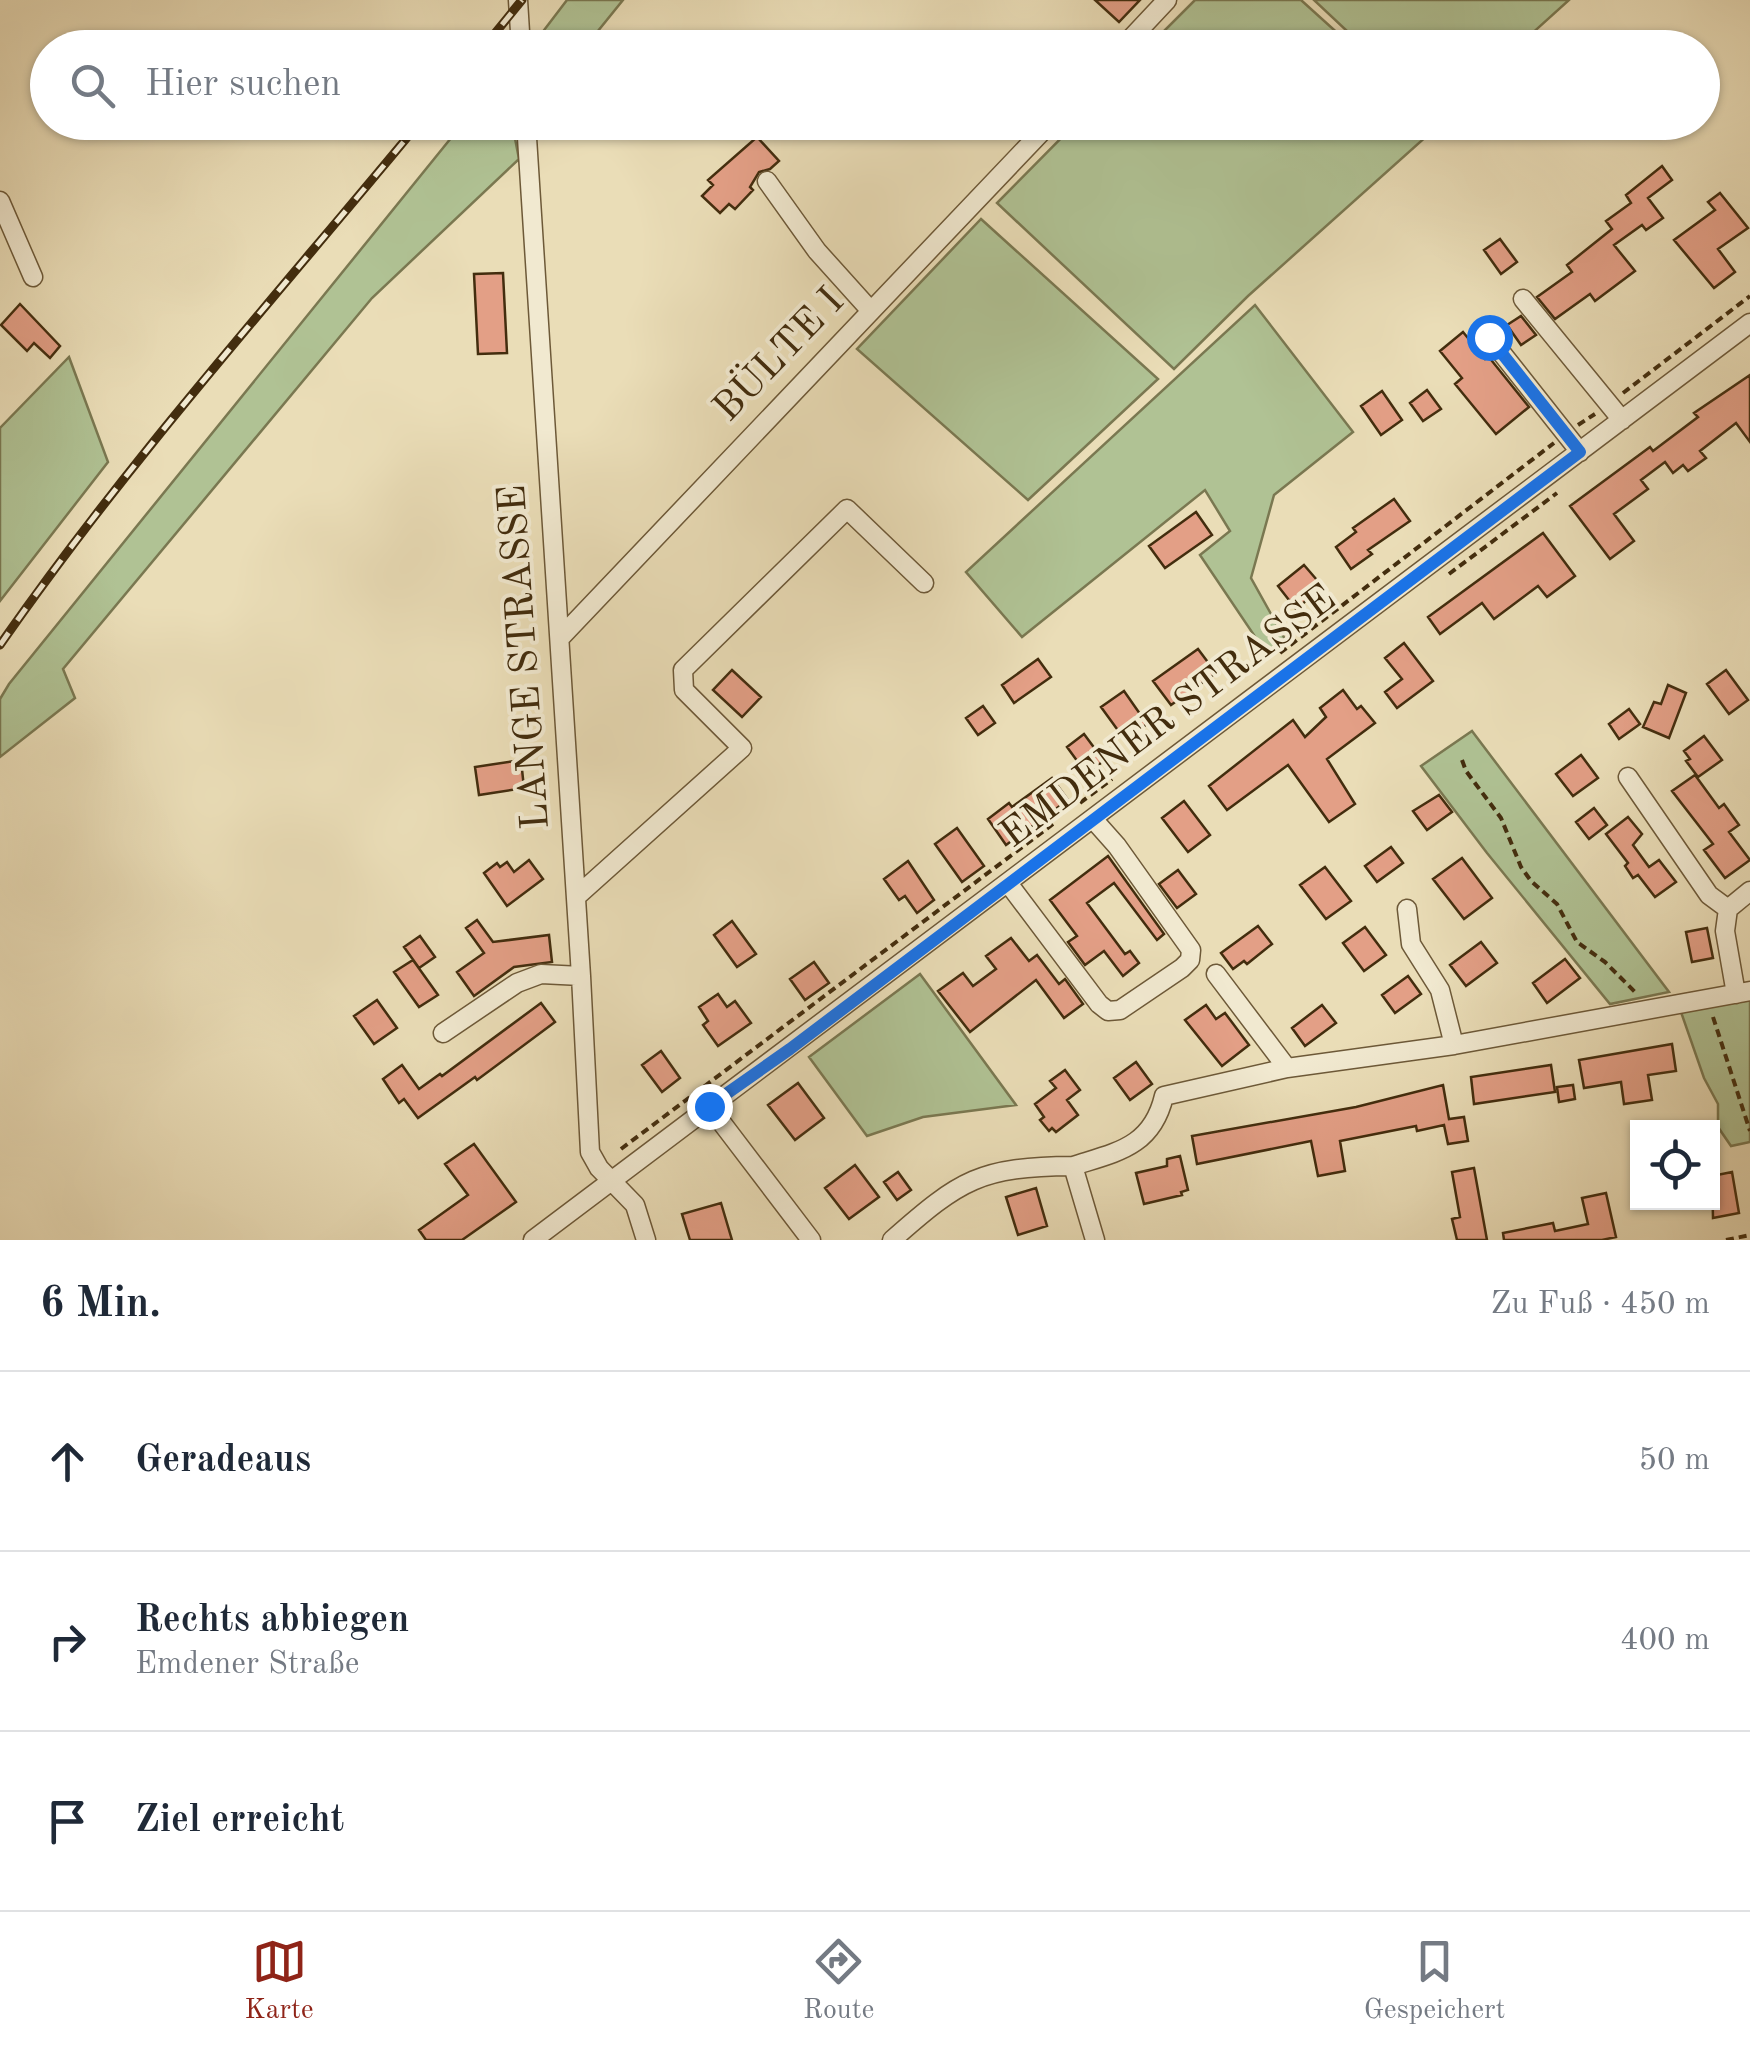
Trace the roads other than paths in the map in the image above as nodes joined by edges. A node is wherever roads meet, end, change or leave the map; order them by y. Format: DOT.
graph roads {
  1 [pos="518,0"];
  2 [pos="1167,0"];
  3 [pos="520,30"];
  4 [pos="1139,30"];
  5 [pos="527,140"];
  6 [pos="1034,140"];
  7 [pos="767,181"];
  8 [pos="0,201"];
  9 [pos="33,278"];
  10 [pos="1523,299"];
  11 [pos="871,311"];
  12 [pos="1749,326"];
  13 [pos="1489,337"];
  14 [pos="1622,420"];
  15 [pos="1580,452"];
  16 [pos="924,583"];
  17 [pos="560,638"];
  18 [pos="1628,777"];
  19 [pos="1094,819"];
  20 [pos="1008,883"];
  21 [pos="1750,890"];
  22 [pos="576,898"];
  23 [pos="1728,909"];
  24 [pos="1407,910"];
  25 [pos="1216,974"];
  26 [pos="582,976"];
  27 [pos="1743,992"];
  28 [pos="443,1033"];
  29 [pos="1454,1045"];
  30 [pos="1287,1068"];
  31 [pos="709,1106"];
  32 [pos="1072,1166"];
  33 [pos="605,1174"];
  34 [pos="533,1240"];
  35 [pos="646,1240"];
  36 [pos="811,1240"];
  37 [pos="892,1240"];
  38 [pos="1095,1240"];
  1 -- 3 [label="street"];
  2 -- 4 [label="street"];
  5 -- 17 [label="street, LANGE STRASSE"];
  6 -- 11 [label="street, BÜLTE I"];
  7 -- 11 [label="street"];
  8 -- 9 [label="street"];
  10 -- 14 [label="street"];
  11 -- 17 [label="street, BÜLTE I"];
  12 -- 14 [label="street, EMDENER STRASSE"];
  13 -- 15 [label="street"];
  14 -- 15 [label="street, EMDENER STRASSE"];
  15 -- 19 [label="street, EMDENER STRASSE"];
  16 -- 22 [label="street"];
  17 -- 22 [label="street, LANGE STRASSE"];
  18 -- 23 [label="street"];
  19 -- 20 [label="street, EMDENER STRASSE"];
  19 -- 20 [label="street"];
  20 -- 31 [label="street, EMDENER STRASSE"];
  21 -- 23 [label="street"];
  22 -- 26 [label="street, LANGE STRASSE"];
  23 -- 27 [label="street"];
  24 -- 29 [label="street"];
  25 -- 30 [label="street"];
  26 -- 28 [label="street"];
  26 -- 33 [label="street, LANGE STRASSE"];
  27 -- 29 [label="street"];
  29 -- 30 [label="street"];
  30 -- 32 [label="street"];
  31 -- 33 [label="street, EMDENER STRASSE"];
  31 -- 36 [label="street"];
  32 -- 37 [label="street"];
  32 -- 38 [label="street"];
  33 -- 34 [label="street, EMDENER STRASSE"];
  33 -- 35 [label="street"];
}
